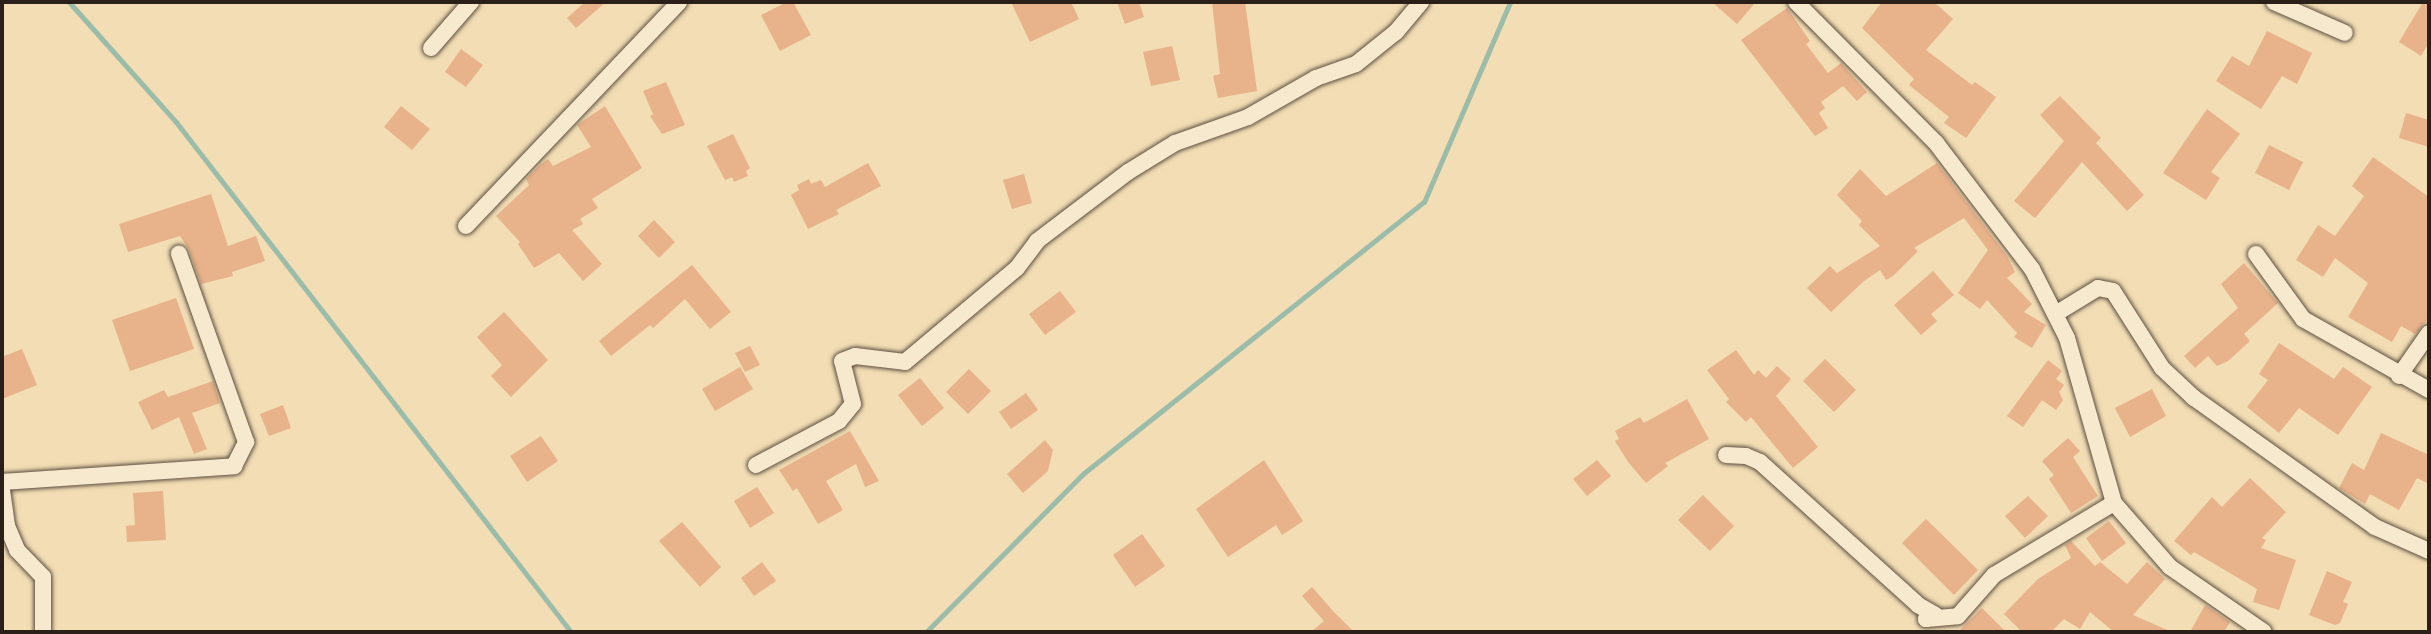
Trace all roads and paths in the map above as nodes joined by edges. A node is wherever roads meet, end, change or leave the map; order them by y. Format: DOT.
graph roads {
  1 [pos="471,2"];
  2 [pos="679,2"];
  3 [pos="1421,2"];
  4 [pos="1796,2"];
  5 [pos="2274,2"];
  6 [pos="2345,33"];
  7 [pos="431,48"];
  8 [pos="466,226"];
  9 [pos="179,254"];
  10 [pos="2256,254"];
  11 [pos="2057,313"];
  12 [pos="2429,333"];
  13 [pos="2399,376"];
  14 [pos="2429,390"];
  15 [pos="1726,455"];
  16 [pos="756,465"];
  17 [pos="2,482"];
  18 [pos="2,490"];
  19 [pos="2114,503"];
  20 [pos="2429,551"];
  21 [pos="1956,624"];
  22 [pos="43,632"];
  23 [pos="2264,632"];
  1 -- 7 [label="street"];
  2 -- 8 [label="street"];
  3 -- 16 [label="street"];
  4 -- 11 [label="street"];
  5 -- 6 [label="street"];
  9 -- 17 [label="street"];
  10 -- 13 [label="street"];
  11 -- 19 [label="street"];
  11 -- 20 [label="street"];
  12 -- 13 [label="street"];
  13 -- 14 [label="street"];
  15 -- 21 [label="street"];
  18 -- 22 [label="street"];
  19 -- 21 [label="street"];
  19 -- 23 [label="street"];
}
